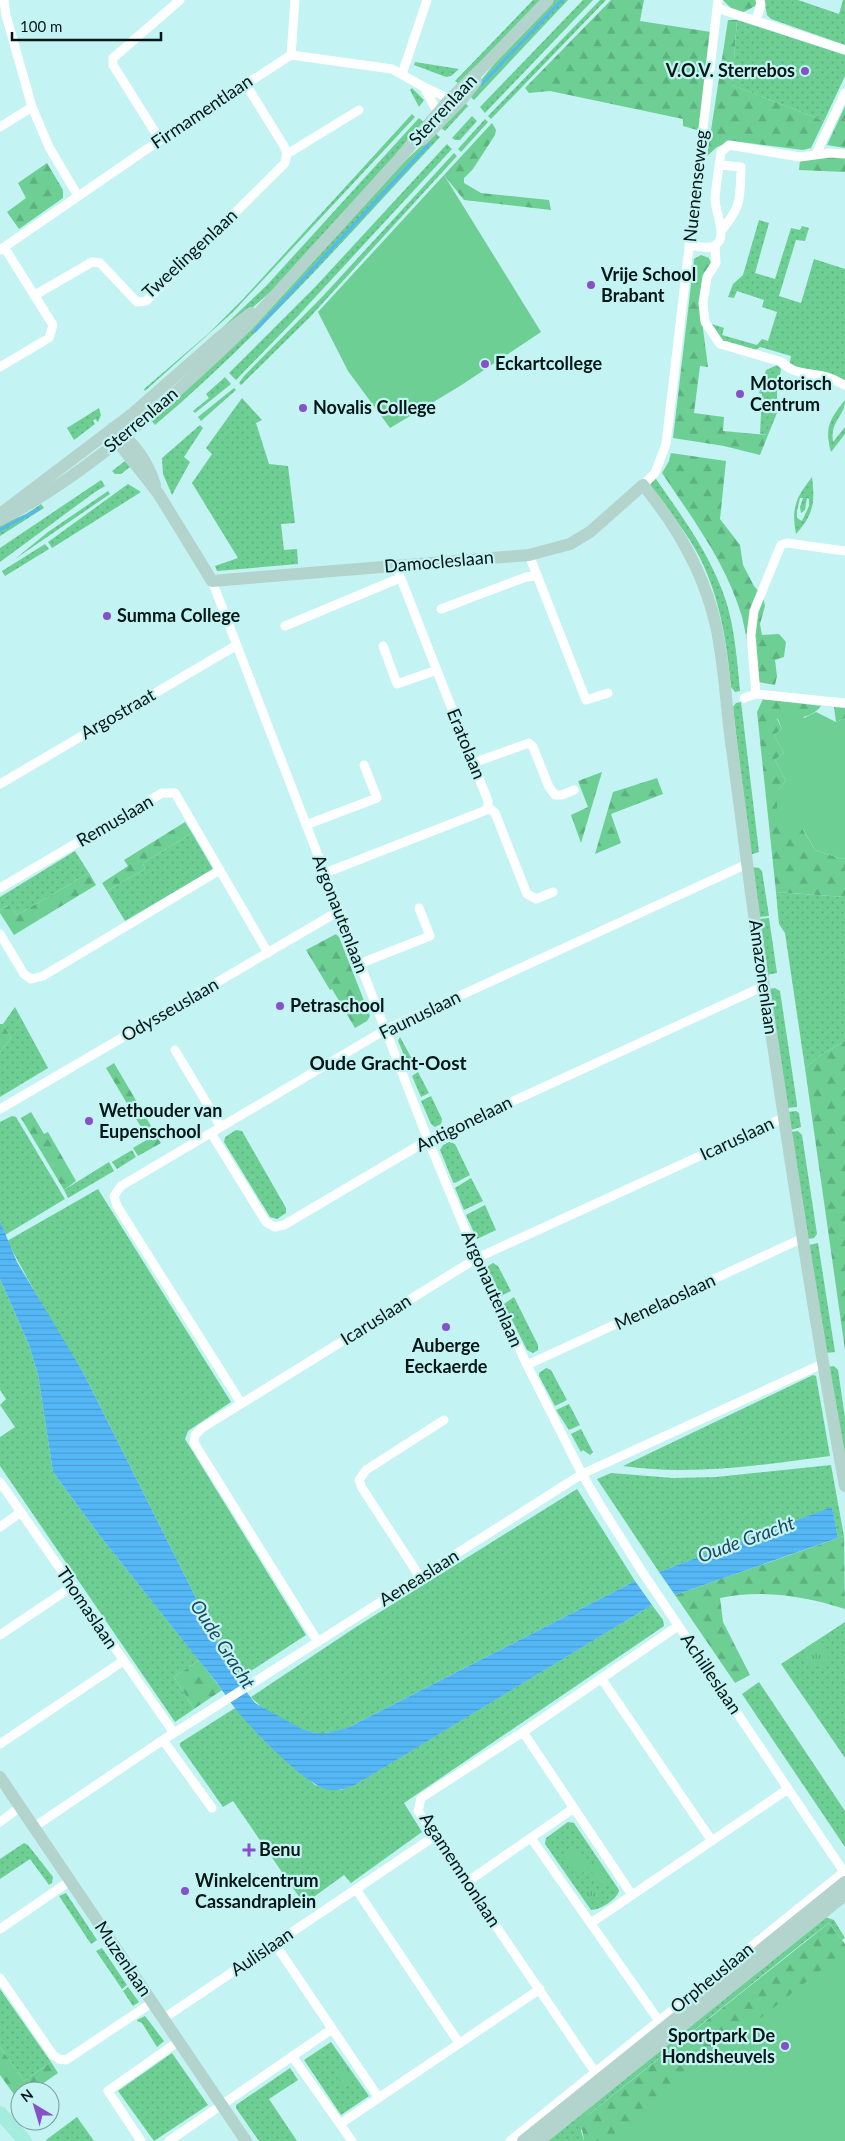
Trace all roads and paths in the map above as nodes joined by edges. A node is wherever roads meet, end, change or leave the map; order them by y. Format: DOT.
graph roads {
  1 [pos="4,0"];
  2 [pos="180,0"];
  3 [pos="294,0"];
  4 [pos="427,0"];
  5 [pos="548,0"];
  6 [pos="760,0"];
  7 [pos="718,4"];
  8 [pos="756,20"];
  9 [pos="845,50"];
  10 [pos="291,54"];
  11 [pos="488,62"];
  12 [pos="402,74"];
  13 [pos="245,82"];
  14 [pos="424,88"];
  15 [pos="845,93"];
  16 [pos="450,99"];
  17 [pos="32,107"];
  18 [pos="359,110"];
  19 [pos="438,113"];
  20 [pos="0,126"];
  21 [pos="160,140"];
  22 [pos="287,154"];
  23 [pos="816,154"];
  24 [pos="845,154"];
  25 [pos="400,158"];
  26 [pos="719,165"];
  27 [pos="78,196"];
  28 [pos="721,231"];
  29 [pos="689,245"];
  30 [pos="715,246"];
  31 [pos="2,248"];
  32 [pos="34,295"];
  33 [pos="0,368"];
  34 [pos="845,384"];
  35 [pos="118,435"];
  36 [pos="643,485"];
  37 [pos="0,514"];
  38 [pos="0,520"];
  39 [pos="845,551"];
  40 [pos="529,555"];
  41 [pos="396,566"];
  42 [pos="536,576"];
  43 [pos="400,578"];
  44 [pos="212,581"];
  45 [pos="441,609"];
  46 [pos="285,626"];
  47 [pos="237,645"];
  48 [pos="383,646"];
  49 [pos="437,670"];
  50 [pos="608,693"];
  51 [pos="756,694"];
  52 [pos="744,698"];
  53 [pos="845,703"];
  54 [pos="473,763"];
  55 [pos="364,765"];
  56 [pos="0,784"];
  57 [pos="574,790"];
  58 [pos="488,807"];
  59 [pos="306,825"];
  60 [pos="747,864"];
  61 [pos="220,870"];
  62 [pos="325,873"];
  63 [pos="0,888"];
  64 [pos="553,892"];
  65 [pos="419,908"];
  66 [pos="339,911"];
  67 [pos="0,934"];
  68 [pos="268,953"];
  69 [pos="359,964"];
  70 [pos="764,986"];
  71 [pos="385,1030"];
  72 [pos="175,1050"];
  73 [pos="0,1109"];
  74 [pos="785,1117"];
  75 [pos="222,1127"];
  76 [pos="211,1133"];
  77 [pos="428,1140"];
  78 [pos="803,1238"];
  79 [pos="477,1258"];
  80 [pos="822,1364"];
  81 [pos="527,1366"];
  82 [pos="241,1404"];
  83 [pos="444,1420"];
  84 [pos="582,1474"];
  85 [pos="0,1482"];
  86 [pos="845,1486"];
  87 [pos="21,1512"];
  88 [pos="0,1527"];
  89 [pos="420,1577"];
  90 [pos="72,1586"];
  91 [pos="678,1626"];
  92 [pos="0,1635"];
  93 [pos="318,1642"];
  94 [pos="123,1661"];
  95 [pos="601,1678"];
  96 [pos="523,1732"];
  97 [pos="174,1733"];
  98 [pos="164,1740"];
  99 [pos="0,1744"];
  100 [pos="0,1777"];
  101 [pos="788,1789"];
  102 [pos="20,1807"];
  103 [pos="212,1808"];
  104 [pos="574,1808"];
  105 [pos="0,1822"];
  106 [pos="34,1827"];
  107 [pos="435,1836"];
  108 [pos="531,1838"];
  109 [pos="712,1841"];
  110 [pos="845,1872"];
  111 [pos="70,1881"];
  112 [pos="467,1882"];
  113 [pos="845,1882"];
  114 [pos="356,1889"];
  115 [pos="632,1895"];
  116 [pos="845,1895"];
  117 [pos="591,1923"];
  118 [pos="0,1929"];
  119 [pos="275,1944"];
  120 [pos="0,1978"];
  121 [pos="540,1989"];
  122 [pos="152,2002"];
  123 [pos="164,2018"];
  124 [pos="659,2021"];
  125 [pos="332,2029"];
  126 [pos="179,2041"];
  127 [pos="459,2044"];
  128 [pos="292,2056"];
  129 [pos="595,2072"];
  130 [pos="379,2098"];
  131 [pos="222,2105"];
  132 [pos="0,2113"];
  133 [pos="0,2117"];
  134 [pos="340,2124"];
  135 [pos="16,2141"];
  136 [pos="25,2141"];
  137 [pos="141,2141"];
  138 [pos="169,2141"];
  139 [pos="246,2141"];
  140 [pos="352,2141"];
  141 [pos="510,2141"];
  142 [pos="523,2141"];
  143 [pos="539,2141"];
  1 -- 17 [label="street"];
  2 -- 21 [label="street"];
  3 -- 10 [label="street"];
  4 -- 12 [label="street"];
  5 -- 11 [label="street, Sterrenlaan"];
  6 -- 8 [label="street"];
  7 -- 8 [label="street"];
  7 -- 29 [label="street, Nuenenseweg"];
  8 -- 9 [label="street"];
  10 -- 12 [label="street"];
  10 -- 13 [label="street, Firmamentlaan"];
  11 -- 16 [label="street, Sterrenlaan"];
  11 -- 25 [label="street, Sterrenlaan"];
  12 -- 14 [label="street"];
  13 -- 21 [label="street, Firmamentlaan"];
  13 -- 22 [label="street"];
  14 -- 16 [label="street"];
  14 -- 19 [label="street"];
  15 -- 23 [label="street"];
  16 -- 19 [label="street, Sterrenlaan"];
  17 -- 20 [label="street"];
  17 -- 27 [label="street"];
  18 -- 22 [label="street, Tweelingenlaan"];
  19 -- 25 [label="street, Sterrenlaan"];
  21 -- 27 [label="street, Firmamentlaan"];
  22 -- 32 [label="street, Tweelingenlaan"];
  23 -- 24 [label="street"];
  23 -- 26 [label="street"];
  25 -- 35 [label="street, Sterrenlaan"];
  26 -- 28 [label="street"];
  26 -- 28 [label="street"];
  27 -- 31 [label="street, Firmamentlaan"];
  28 -- 30 [label="street"];
  29 -- 30 [label="street"];
  29 -- 36 [label="street, Nuenenseweg"];
  30 -- 34 [label="street"];
  31 -- 32 [label="street"];
  32 -- 33 [label="street"];
  35 -- 37 [label="street, Sterrenlaan"];
  35 -- 38 [label="street, Sterrenlaan"];
  35 -- 44 [label="street, Argonautenlaan"];
  36 -- 40 [label="street, Damocleslaan"];
  36 -- 60 [label="street, Amazonenlaan"];
  39 -- 51 [label="street"];
  40 -- 41 [label="street, Damocleslaan"];
  40 -- 42 [label="street"];
  41 -- 43 [label="street, Eratolaan"];
  41 -- 44 [label="street, Damocleslaan"];
  42 -- 45 [label="street"];
  42 -- 50 [label="street"];
  43 -- 46 [label="street"];
  43 -- 49 [label="street, Eratolaan"];
  44 -- 47 [label="street, Argonautenlaan"];
  47 -- 56 [label="street, Argostraat"];
  47 -- 59 [label="street, Argonautenlaan"];
  48 -- 49 [label="street"];
  49 -- 54 [label="street, Eratolaan"];
  51 -- 52 [label="street"];
  51 -- 53 [label="street"];
  54 -- 57 [label="street"];
  54 -- 58 [label="street, Eratolaan"];
  55 -- 59 [label="street"];
  58 -- 62 [label="street"];
  58 -- 64 [label="street, Eratolaan"];
  59 -- 62 [label="street, Argonautenlaan"];
  60 -- 70 [label="street, Amazonenlaan"];
  60 -- 71 [label="street, Faunuslaan"];
  61 -- 63 [label="street, Remuslaan"];
  61 -- 67 [label="street"];
  61 -- 68 [label="street, Remuslaan"];
  62 -- 66 [label="street, Argonautenlaan"];
  65 -- 69 [label="street"];
  66 -- 68 [label="street, Odysseuslaan"];
  66 -- 69 [label="street, Argonautenlaan"];
  68 -- 73 [label="street, Odysseuslaan"];
  69 -- 71 [label="street, Argonautenlaan"];
  70 -- 74 [label="street, Amazonenlaan"];
  70 -- 77 [label="street, Antigonelaan"];
  71 -- 75 [label="street, Faunuslaan"];
  71 -- 77 [label="street, Argonautenlaan"];
  72 -- 75 [label="street"];
  74 -- 78 [label="street, Amazonenlaan"];
  74 -- 79 [label="street, Icaruslaan"];
  75 -- 76 [label="street, Faunuslaan"];
  76 -- 77 [label="street, Antigonelaan"];
  76 -- 82 [label="street, Faunuslaan"];
  77 -- 79 [label="street, Argonautenlaan"];
  78 -- 80 [label="street, Amazonenlaan"];
  78 -- 81 [label="street, Menelaoslaan"];
  79 -- 81 [label="street, Argonautenlaan"];
  79 -- 82 [label="street, Icaruslaan"];
  80 -- 84 [label="street, Aeneaslaan"];
  80 -- 86 [label="street, Amazonenlaan"];
  81 -- 84 [label="street, Argonautenlaan"];
  82 -- 93 [label="street, Icaruslaan"];
  83 -- 89 [label="street"];
  84 -- 89 [label="street, Aeneaslaan"];
  84 -- 91 [label="street, Achilleslaan"];
  85 -- 87 [label="street, Thomaslaan"];
  87 -- 88 [label="street"];
  87 -- 90 [label="street, Thomaslaan"];
  89 -- 93 [label="street, Aeneaslaan"];
  90 -- 92 [label="street"];
  90 -- 94 [label="street, Thomaslaan"];
  91 -- 95 [label="street, Agamemnonlaan"];
  91 -- 101 [label="street, Achilleslaan"];
  93 -- 97 [label="street, Aeneaslaan"];
  94 -- 97 [label="street, Thomaslaan"];
  94 -- 99 [label="street"];
  95 -- 96 [label="street, Agamemnonlaan"];
  95 -- 109 [label="street"];
  96 -- 104 [label="street"];
  96 -- 107 [label="street, Agamemnonlaan"];
  97 -- 98 [label="street, Aeneaslaan"];
  98 -- 103 [label="street"];
  98 -- 106 [label="street, Aeneaslaan"];
  100 -- 102 [label="street, Muzenlaan"];
  101 -- 109 [label="street"];
  101 -- 110 [label="street, Achilleslaan"];
  102 -- 105 [label="street"];
  102 -- 106 [label="street, Muzenlaan"];
  104 -- 108 [label="street"];
  104 -- 115 [label="street"];
  106 -- 111 [label="street, Muzenlaan"];
  107 -- 112 [label="street, Agamemnonlaan"];
  107 -- 114 [label="street, Aulislaan"];
  108 -- 112 [label="street"];
  108 -- 117 [label="street"];
  109 -- 115 [label="street"];
  110 -- 124 [label="street, Orpheuslaan"];
  111 -- 118 [label="street"];
  111 -- 122 [label="street, Muzenlaan"];
  112 -- 121 [label="street, Agamemnonlaan"];
  113 -- 142 [label="street, Orpheuslaan"];
  114 -- 119 [label="street, Aulislaan"];
  114 -- 127 [label="street"];
  115 -- 117 [label="street"];
  116 -- 143 [label="street, Orpheuslaan"];
  117 -- 124 [label="street"];
  119 -- 123 [label="street, Aulislaan"];
  119 -- 125 [label="street"];
  120 -- 122 [label="street"];
  121 -- 127 [label="street"];
  121 -- 129 [label="street, Agamemnonlaan"];
  122 -- 123 [label="street, Muzenlaan"];
  123 -- 126 [label="street, Muzenlaan"];
  124 -- 129 [label="street, Orpheuslaan"];
  125 -- 128 [label="street"];
  125 -- 130 [label="street"];
  126 -- 131 [label="street, Muzenlaan"];
  126 -- 137 [label="street"];
  127 -- 130 [label="street"];
  128 -- 131 [label="street"];
  128 -- 134 [label="street"];
  129 -- 141 [label="street, Orpheuslaan"];
  130 -- 134 [label="street"];
  131 -- 138 [label="street"];
  131 -- 139 [label="street, Muzenlaan"];
  132 -- 136 [label="main road"];
  133 -- 135 [label="main road"];
  134 -- 140 [label="street"];
}
